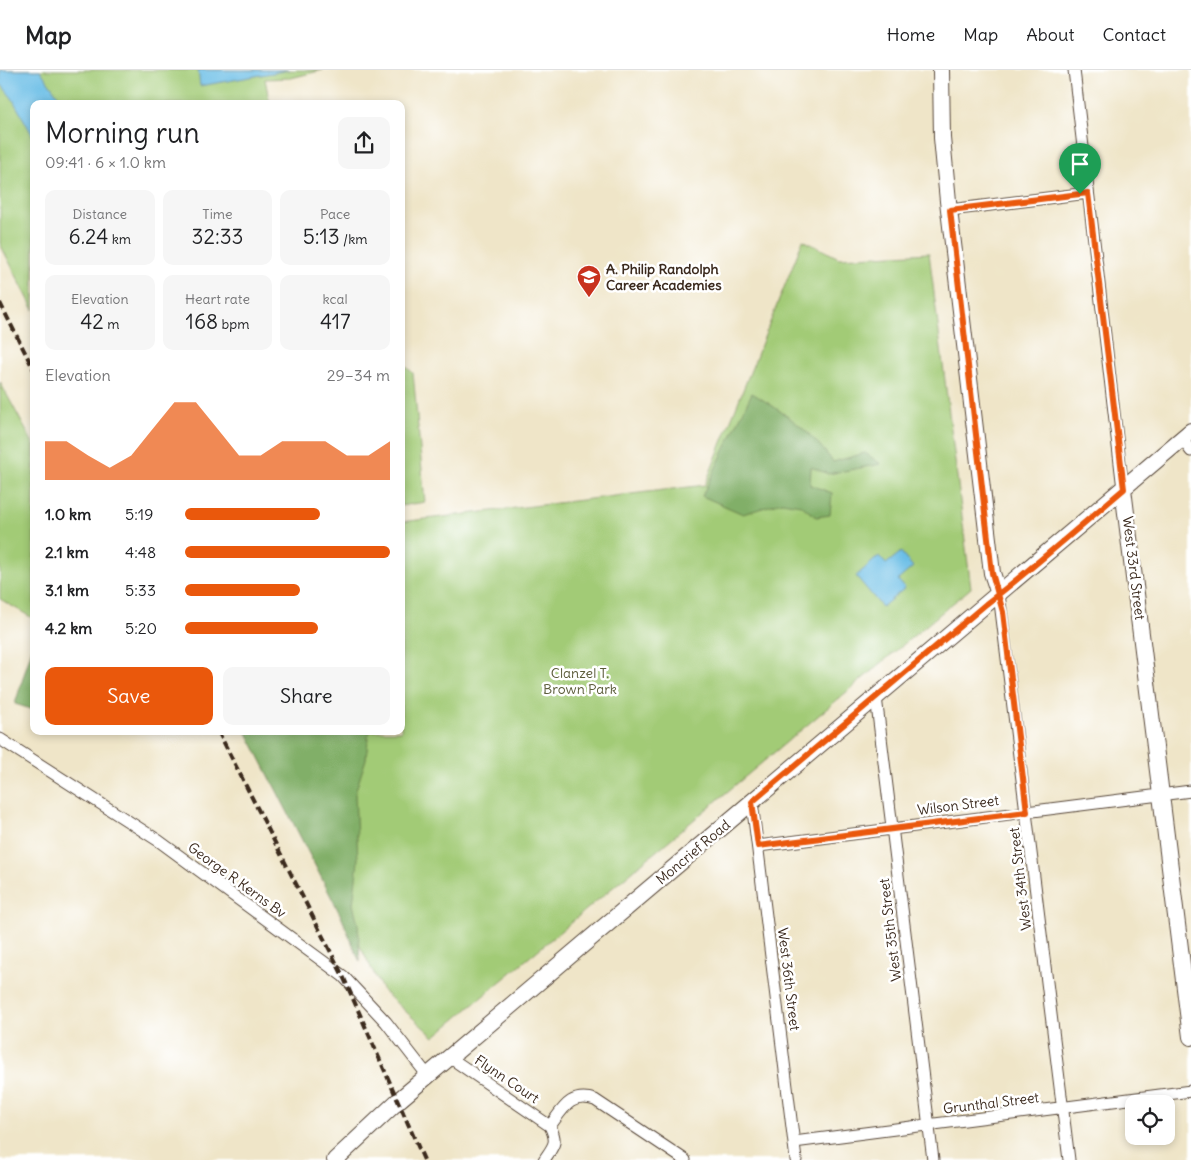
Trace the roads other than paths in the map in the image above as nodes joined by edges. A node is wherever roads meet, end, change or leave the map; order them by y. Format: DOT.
graph roads {
  1 [pos="941,70"];
  2 [pos="1074,70"];
  3 [pos="1088,193"];
  4 [pos="950,210"];
  5 [pos="1188,441"];
  6 [pos="1124,489"];
  7 [pos="999,594"];
  8 [pos="876,697"];
  9 [pos="0,739"];
  10 [pos="1191,791"];
  11 [pos="1162,794"];
  12 [pos="752,802"];
  13 [pos="1027,812"];
  14 [pos="892,828"];
  15 [pos="758,846"];
  16 [pos="1191,1037"];
  17 [pos="449,1057"];
  18 [pos="428,1076"];
  19 [pos="1191,1091"];
  20 [pos="1063,1109"];
  21 [pos="550,1126"];
  22 [pos="929,1126"];
  23 [pos="794,1142"];
  24 [pos="336,1160"];
  25 [pos="544,1160"];
  26 [pos="685,1160"];
  27 [pos="796,1160"];
  28 [pos="933,1160"];
  29 [pos="1069,1160"];
  1 -- 4 [label="main road"];
  2 -- 3 [label="street, West 33rd Street"];
  3 -- 4 [label="street"];
  3 -- 6 [label="street, West 33rd Street"];
  4 -- 7 [label="main road"];
  5 -- 6 [label="main road, Moncrief Road"];
  6 -- 7 [label="main road, Moncrief Road"];
  6 -- 11 [label="main road, West 33rd Street"];
  7 -- 8 [label="main road, Moncrief Road"];
  7 -- 13 [label="street, West 34th Street"];
  8 -- 12 [label="main road, Moncrief Road"];
  8 -- 14 [label="street, West 35th Street"];
  9 -- 18 [label="street, George R Kerns Bv"];
  10 -- 11 [label="street, Wilson Street"];
  11 -- 13 [label="street, Wilson Street"];
  11 -- 16 [label="main road, West 33rd Street"];
  12 -- 15 [label="street, West 36th Street"];
  12 -- 17 [label="main road, Moncrief Road"];
  13 -- 14 [label="street, Wilson Street"];
  13 -- 20 [label="street, West 34th Street"];
  14 -- 15 [label="street, Wilson Street"];
  14 -- 22 [label="street, West 35th Street"];
  15 -- 23 [label="street, West 36th Street"];
  17 -- 18 [label="main road, Moncrief Road"];
  17 -- 21 [label="street, Flynn Court"];
  18 -- 24 [label="main road, Moncrief Road"];
  19 -- 20 [label="street, Grunthal Street"];
  20 -- 22 [label="street, Grunthal Street"];
  20 -- 29 [label="street, West 34th Street"];
  21 -- 25 [label="street"];
  21 -- 26 [label="street"];
  22 -- 23 [label="street, Grunthal Street"];
  22 -- 28 [label="street, West 35th Street"];
  23 -- 27 [label="street, West 36th Street"];
}
